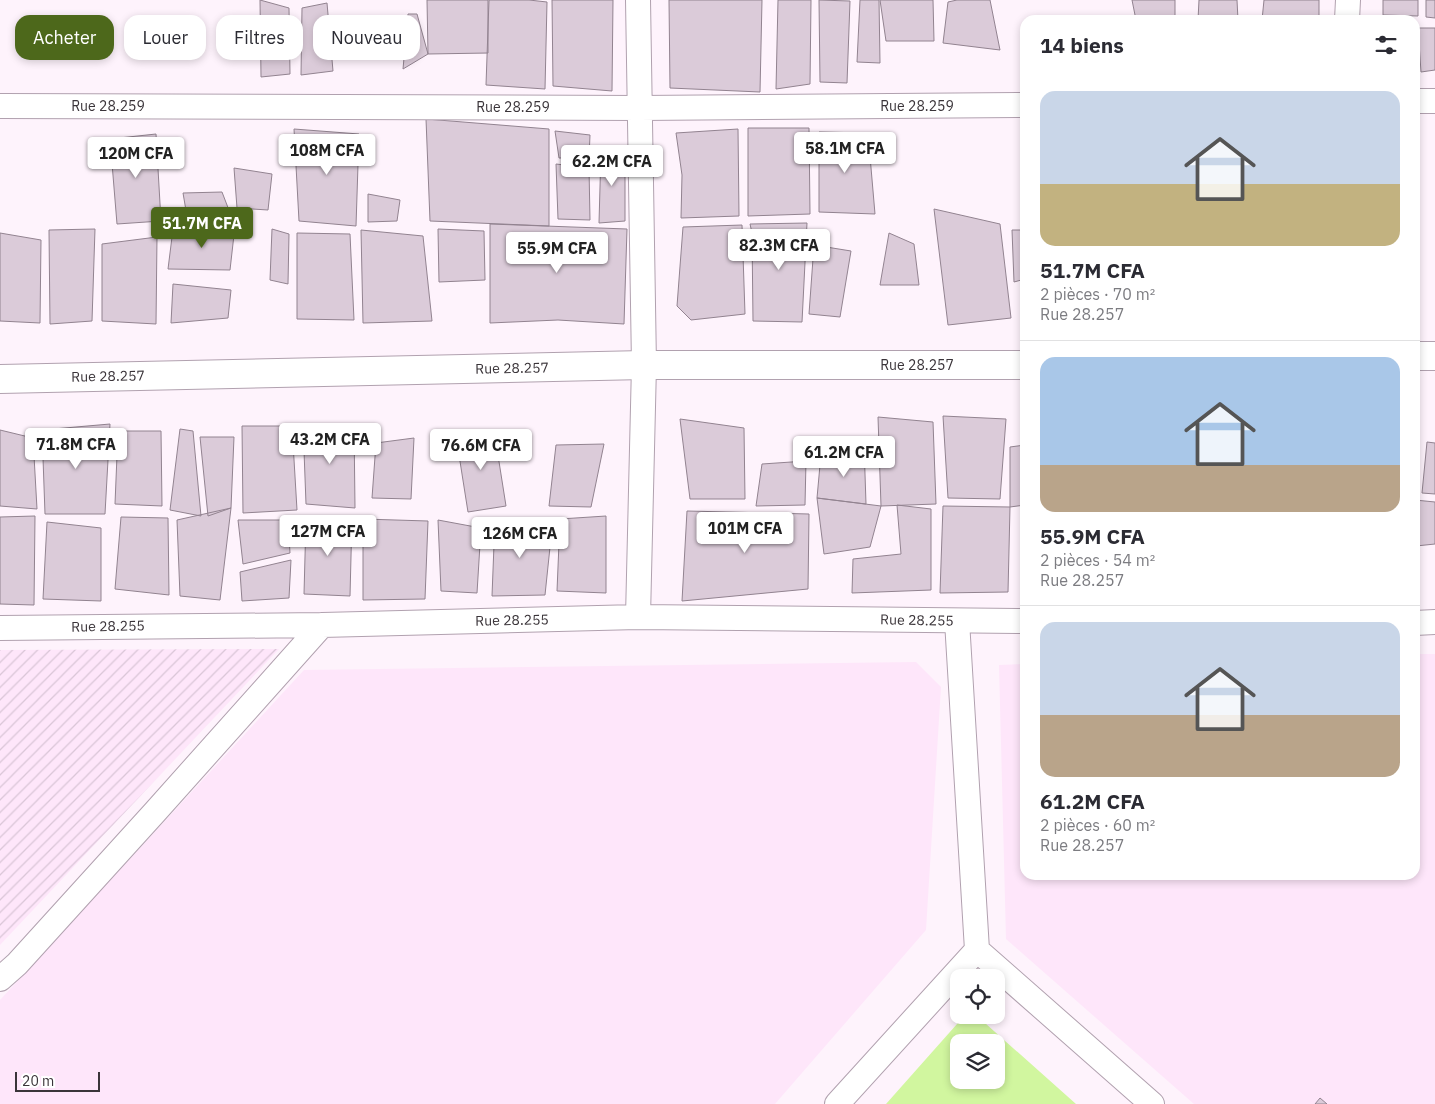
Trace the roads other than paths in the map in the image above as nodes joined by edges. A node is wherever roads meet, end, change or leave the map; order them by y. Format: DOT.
graph roads {
  1 [pos="638,0"];
  2 [pos="1348,0"];
  3 [pos="1347,15"];
  4 [pos="1420,101"];
  5 [pos="1435,101"];
  6 [pos="1020,105"];
  7 [pos="0,106"];
  8 [pos="640,108"];
  9 [pos="1420,356"];
  10 [pos="1435,356"];
  11 [pos="644,365"];
  12 [pos="1020,365"];
  13 [pos="0,378"];
  14 [pos="638,617"];
  15 [pos="957,621"];
  16 [pos="1020,621"];
  17 [pos="1435,622"];
  18 [pos="1420,623"];
  19 [pos="322,625"];
  20 [pos="0,628"];
  21 [pos="977,950"];
  22 [pos="0,979"];
  23 [pos="837,1104"];
  24 [pos="1152,1104"];
  1 -- 8 [label="street"];
  2 -- 3 [label="street"];
  4 -- 5 [label="street"];
  6 -- 8 [label="street, Rue 28.259"];
  7 -- 8 [label="street, Rue 28.259"];
  8 -- 11 [label="street"];
  9 -- 10 [label="street"];
  11 -- 12 [label="street, Rue 28.257"];
  11 -- 13 [label="street, Rue 28.257"];
  11 -- 14 [label="street"];
  14 -- 15 [label="street, Rue 28.255"];
  14 -- 19 [label="street, Rue 28.255"];
  15 -- 16 [label="street, Rue 28.255"];
  15 -- 21 [label="street"];
  17 -- 18 [label="street"];
  19 -- 20 [label="street, Rue 28.255"];
  19 -- 22 [label="street"];
  21 -- 23 [label="street"];
  21 -- 24 [label="street"];
}
